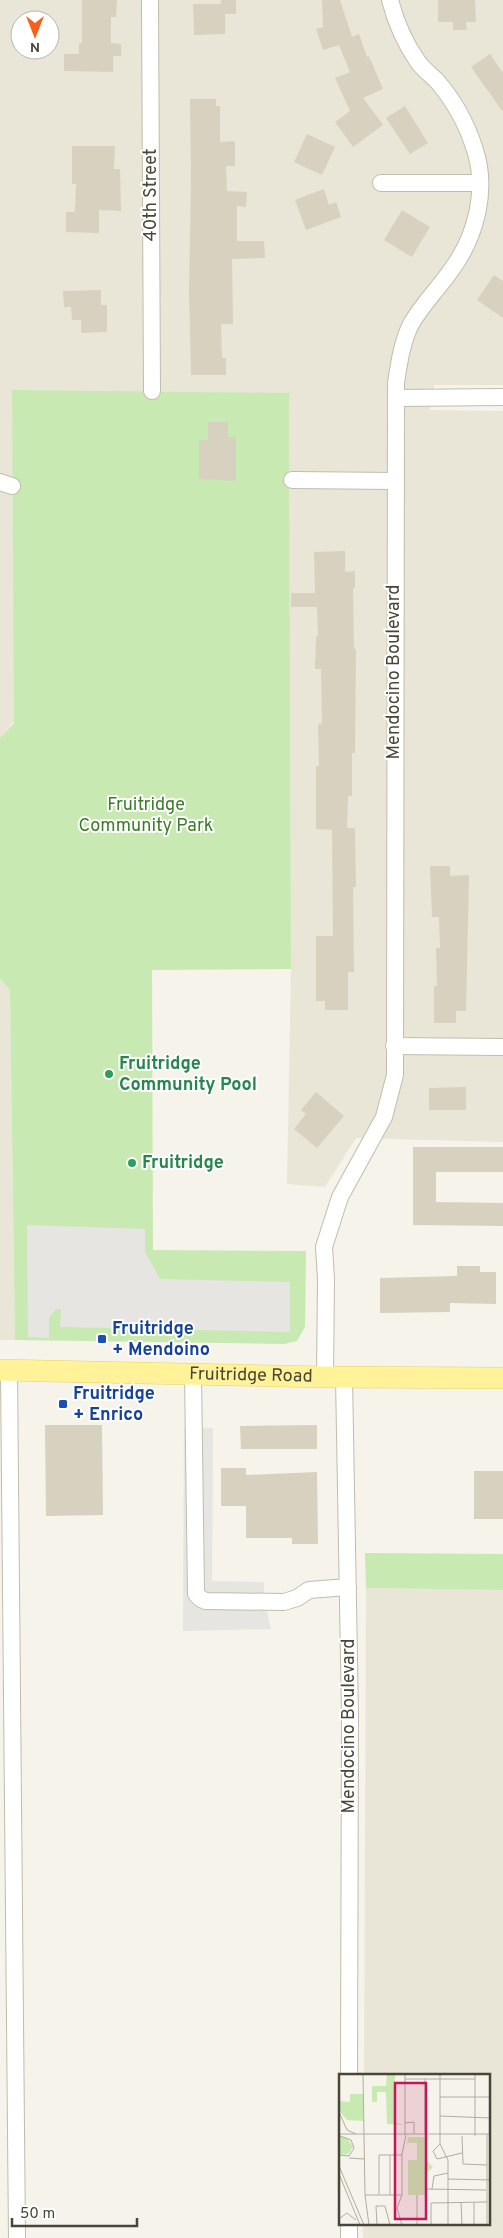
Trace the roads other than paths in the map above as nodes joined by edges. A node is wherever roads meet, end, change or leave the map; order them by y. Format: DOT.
graph roads {
  1 [pos="150,0"];
  2 [pos="390,0"];
  3 [pos="381,183"];
  4 [pos="480,183"];
  5 [pos="152,391"];
  6 [pos="503,397"];
  7 [pos="396,398"];
  8 [pos="292,480"];
  9 [pos="394,481"];
  10 [pos="394,1046"];
  11 [pos="503,1048"];
  12 [pos="4,1370"];
  13 [pos="193,1374"];
  14 [pos="334,1377"];
  15 [pos="503,1378"];
  16 [pos="348,1587"];
  17 [pos="349,2074"];
  18 [pos="17,2238"];
  1 -- 5 [label="street, 40th Street"];
  2 -- 4 [label="street, Mendocino Boulevard"];
  3 -- 4 [label="street"];
  4 -- 7 [label="street, Mendocino Boulevard"];
  6 -- 7 [label="street"];
  7 -- 9 [label="street, Mendocino Boulevard"];
  8 -- 9 [label="street"];
  9 -- 10 [label="street, Mendocino Boulevard"];
  10 -- 11 [label="street"];
  10 -- 14 [label="street, Mendocino Boulevard"];
  12 -- 13 [label="main road, Fruitridge Road"];
  12 -- 18 [label="street"];
  13 -- 14 [label="main road, Fruitridge Road"];
  13 -- 16 [label="street"];
  14 -- 15 [label="main road, Fruitridge Road"];
  14 -- 16 [label="street, Mendocino Boulevard"];
  16 -- 17 [label="street, Mendocino Boulevard"];
}
